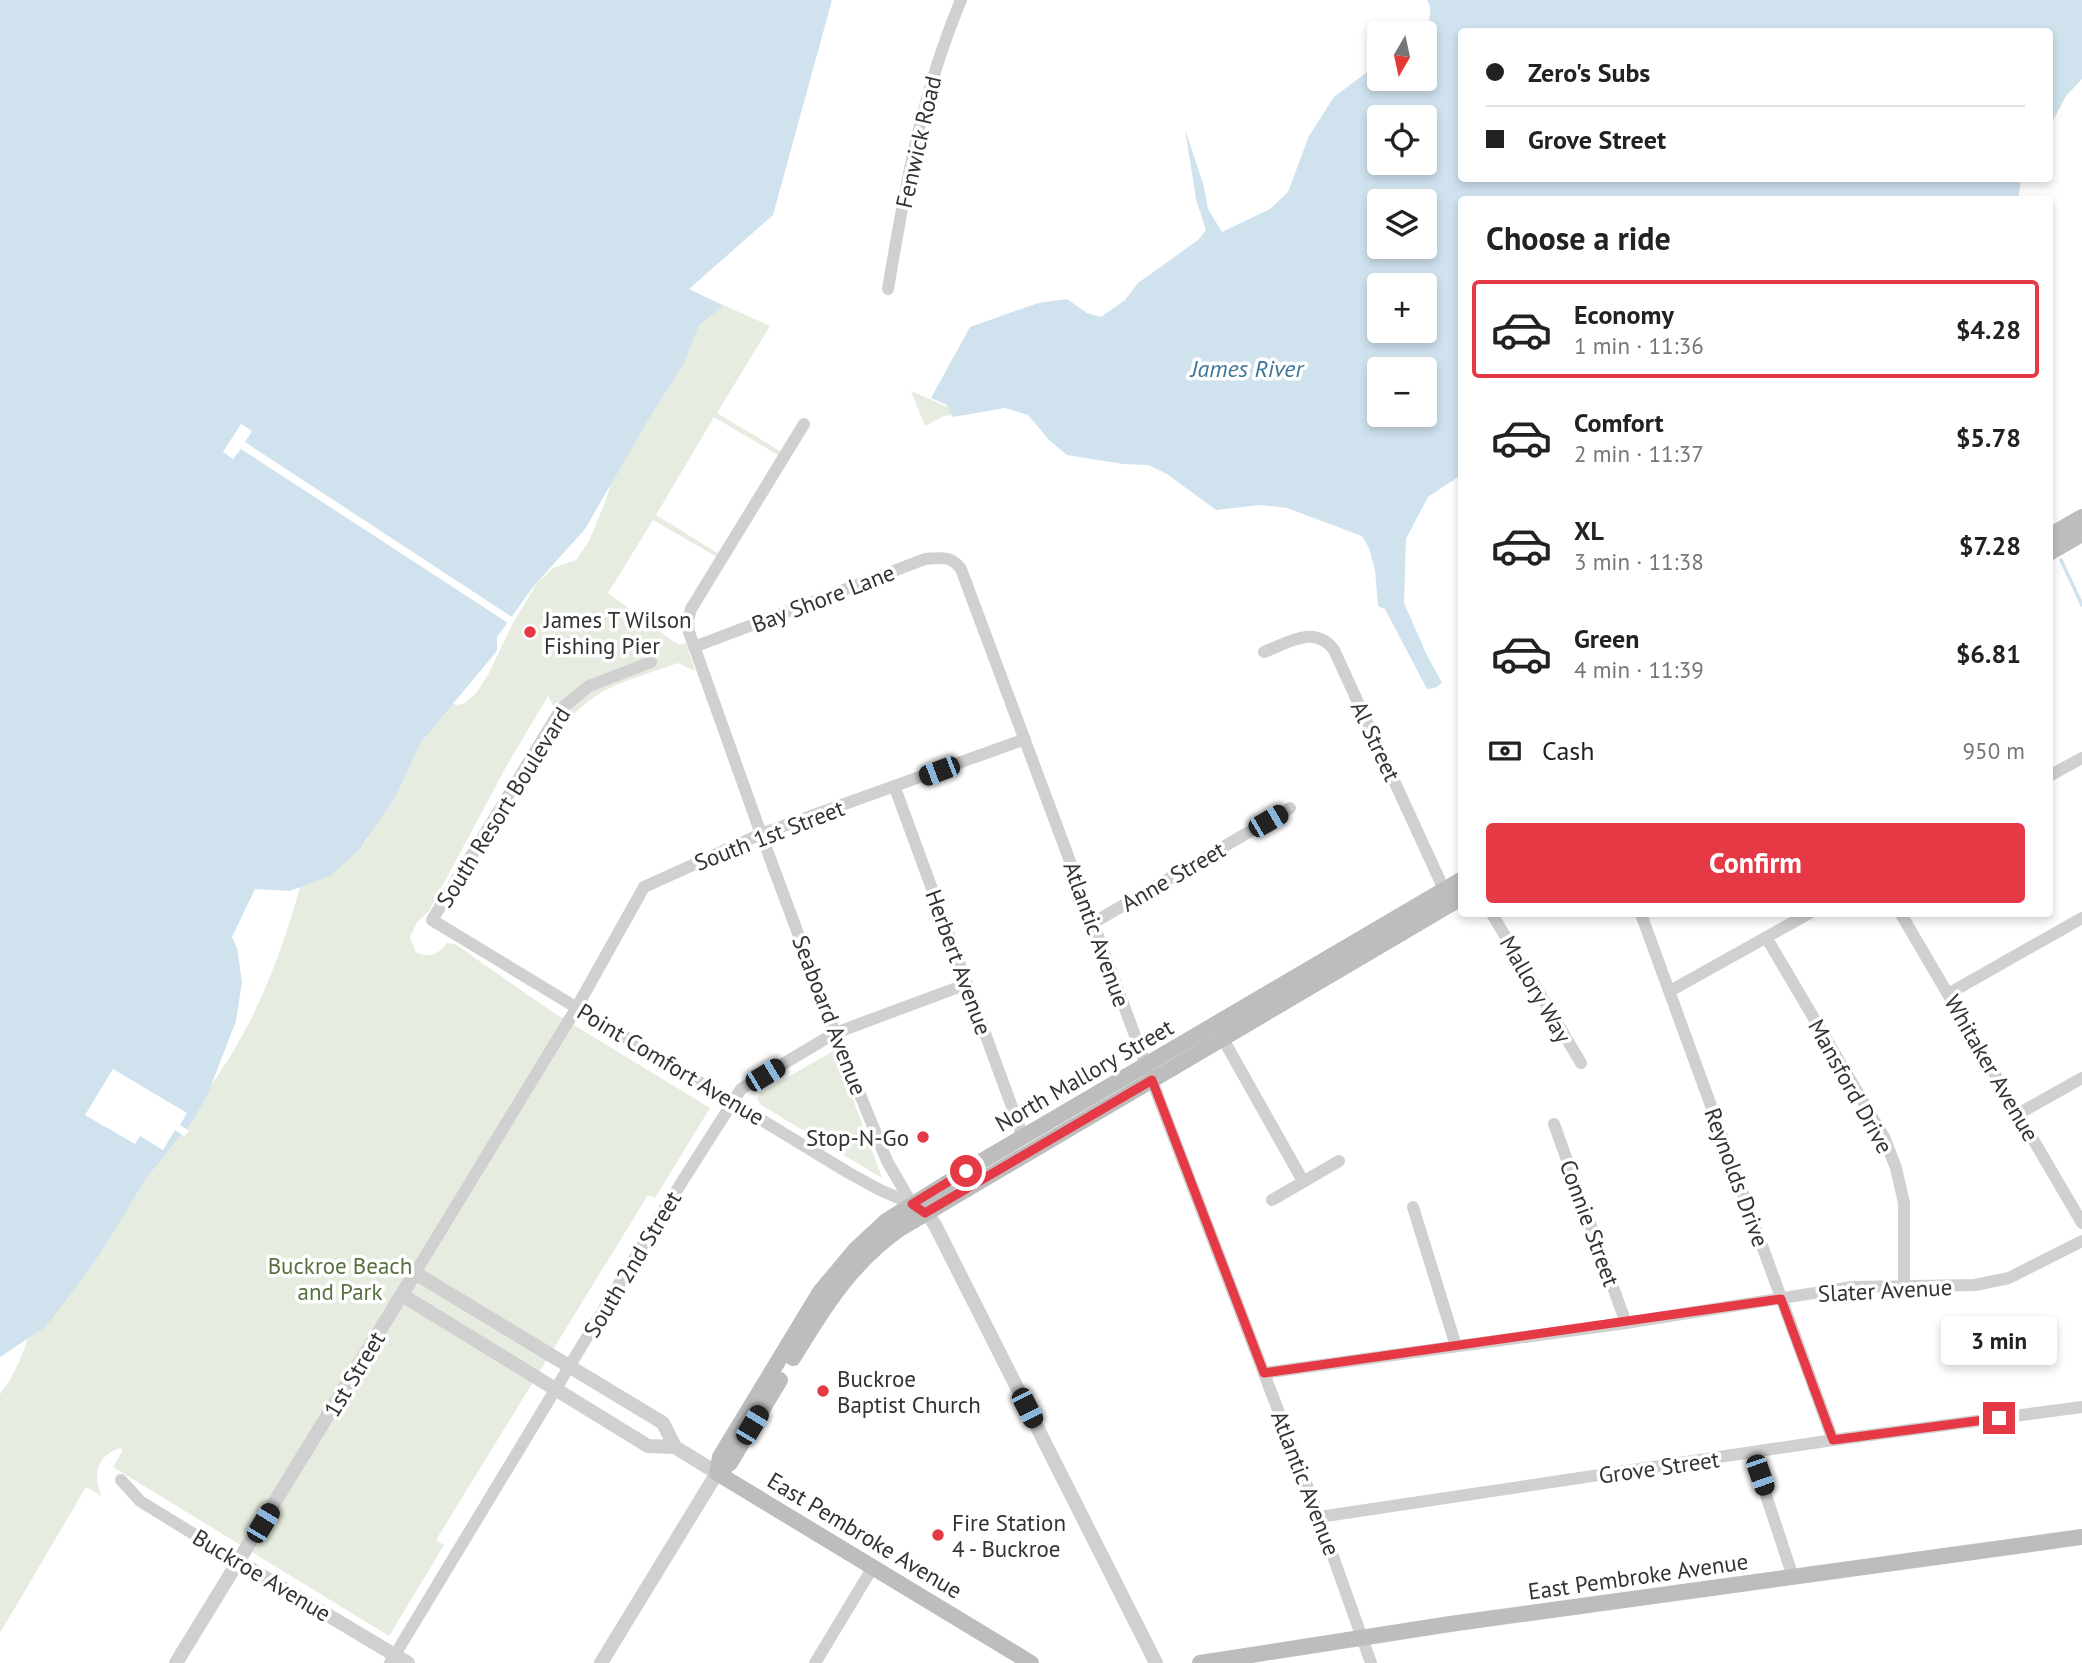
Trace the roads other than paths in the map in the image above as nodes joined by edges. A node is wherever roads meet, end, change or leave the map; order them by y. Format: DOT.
graph roads {
  1 [pos="961,0"];
  2 [pos="888,289"];
  3 [pos="804,424"];
  4 [pos="2082,517"];
  5 [pos="2053,534"];
  6 [pos="2082,534"];
  7 [pos="2053,551"];
  8 [pos="953,560"];
  9 [pos="694,647"];
  10 [pos="1264,652"];
  11 [pos="651,662"];
  12 [pos="1025,739"];
  13 [pos="2082,758"];
  14 [pos="2053,774"];
  15 [pos="895,788"];
  16 [pos="1290,808"];
  17 [pos="761,834"];
  18 [pos="1452,897"];
  19 [pos="1494,917"];
  20 [pos="1643,917"];
  21 [pos="1803,917"];
  22 [pos="1903,917"];
  23 [pos="2082,918"];
  24 [pos="432,920"];
  25 [pos="1093,923"];
  26 [pos="1766,937"];
  27 [pos="967,984"];
  28 [pos="1670,991"];
  29 [pos="1948,994"];
  30 [pos="576,1007"];
  31 [pos="835,1033"];
  32 [pos="1223,1039"];
  33 [pos="1581,1063"];
  34 [pos="1149,1073"];
  35 [pos="2082,1078"];
  36 [pos="732,1102"];
  37 [pos="2018,1114"];
  38 [pos="1554,1124"];
  39 [pos="1023,1137"];
  40 [pos="1339,1161"];
  41 [pos="1303,1181"];
  42 [pos="1272,1200"];
  43 [pos="1413,1207"];
  44 [pos="919,1208"];
  45 [pos="2082,1223"];
  46 [pos="2082,1241"];
  47 [pos="415,1273"];
  48 [pos="1904,1286"];
  49 [pos="402,1295"];
  50 [pos="1781,1299"];
  51 [pos="1626,1323"];
  52 [pos="1456,1346"];
  53 [pos="570,1366"];
  54 [pos="1264,1373"];
  55 [pos="555,1390"];
  56 [pos="2082,1407"];
  57 [pos="1833,1440"];
  58 [pos="676,1447"];
  59 [pos="1752,1453"];
  60 [pos="717,1473"];
  61 [pos="121,1480"];
  62 [pos="1319,1517"];
  63 [pos="2082,1537"];
  64 [pos="239,1562"];
  65 [pos="873,1567"];
  66 [pos="1793,1577"];
  67 [pos="1363,1639"];
  68 [pos="392,1659"];
  69 [pos="1029,1662"];
  70 [pos="176,1663"];
  71 [pos="408,1663"];
  72 [pos="601,1663"];
  73 [pos="815,1663"];
  74 [pos="1156,1663"];
  75 [pos="1200,1663"];
  76 [pos="1371,1663"];
  1 -- 2 [label="street, Fenwick Road"];
  3 -- 9 [label="street, Seaboard Avenue"];
  4 -- 5 [label="main road"];
  6 -- 7 [label="main road"];
  8 -- 9 [label="street, Bay Shore Lane"];
  8 -- 12 [label="street, Atlantic Avenue"];
  9 -- 17 [label="street, Seaboard Avenue"];
  10 -- 18 [label="street, Al Street"];
  11 -- 24 [label="street, South Resort Boulevard"];
  12 -- 15 [label="street, South 1st Street"];
  12 -- 25 [label="street, Atlantic Avenue"];
  13 -- 14 [label="street"];
  15 -- 17 [label="street, South 1st Street"];
  15 -- 27 [label="street, Herbert Avenue"];
  16 -- 25 [label="street, Anne Street"];
  17 -- 30 [label="street, South 1st Street"];
  17 -- 31 [label="street, Seaboard Avenue"];
  18 -- 32 [label="main road, North Mallory Street"];
  18 -- 34 [label="main road, North Mallory Street"];
  19 -- 33 [label="street, Mallory Way"];
  20 -- 28 [label="street, Reynolds Drive"];
  21 -- 26 [label="street"];
  22 -- 29 [label="street, Whitaker Avenue"];
  23 -- 29 [label="street"];
  24 -- 30 [label="street, Point Comfort Avenue"];
  25 -- 34 [label="street, Atlantic Avenue"];
  26 -- 28 [label="street"];
  26 -- 48 [label="street, Mansford Drive"];
  27 -- 31 [label="street, South 2nd Street"];
  27 -- 39 [label="street, Herbert Avenue"];
  28 -- 50 [label="street, Reynolds Drive"];
  29 -- 37 [label="street, Whitaker Avenue"];
  30 -- 36 [label="street, Point Comfort Avenue"];
  30 -- 47 [label="street, 1st Street"];
  31 -- 36 [label="street, South 2nd Street"];
  31 -- 44 [label="street, Seaboard Avenue"];
  32 -- 34 [label="main road, North Mallory Street"];
  32 -- 41 [label="street"];
  34 -- 39 [label="main road, North Mallory Street"];
  34 -- 44 [label="main road, North Mallory Street"];
  34 -- 54 [label="street, Atlantic Avenue"];
  35 -- 37 [label="street"];
  36 -- 44 [label="street, Point Comfort Avenue"];
  36 -- 53 [label="street, South 2nd Street"];
  37 -- 45 [label="street, Whitaker Avenue"];
  38 -- 51 [label="street, Connie Street"];
  39 -- 44 [label="main road, North Mallory Street"];
  40 -- 41 [label="street"];
  41 -- 42 [label="street"];
  43 -- 52 [label="street"];
  44 -- 60 [label="main road, North Mallory Street"];
  44 -- 74 [label="street, Seaboard Avenue"];
  46 -- 48 [label="street, Slater Avenue"];
  47 -- 49 [label="street, 1st Street"];
  47 -- 53 [label="street, East Pembroke Avenue"];
  48 -- 50 [label="street, Slater Avenue"];
  49 -- 55 [label="street, East Pembroke Avenue"];
  49 -- 64 [label="street, 1st Street"];
  50 -- 51 [label="street, Slater Avenue"];
  50 -- 57 [label="street, Reynolds Drive"];
  51 -- 52 [label="street, Slater Avenue"];
  52 -- 54 [label="street, Slater Avenue"];
  53 -- 55 [label="street, South 2nd Street"];
  53 -- 58 [label="street, East Pembroke Avenue"];
  54 -- 62 [label="street, Atlantic Avenue"];
  55 -- 58 [label="street, East Pembroke Avenue"];
  55 -- 68 [label="street, South 2nd Street"];
  56 -- 57 [label="street, Grove Street"];
  57 -- 59 [label="street, Grove Street"];
  58 -- 60 [label="street, East Pembroke Avenue"];
  59 -- 62 [label="street, Grove Street"];
  59 -- 66 [label="street"];
  60 -- 65 [label="main road, East Pembroke Avenue"];
  60 -- 72 [label="street, North Mallory Street"];
  61 -- 64 [label="street, Buckroe Avenue"];
  62 -- 67 [label="street, Atlantic Avenue"];
  63 -- 66 [label="main road, East Pembroke Avenue"];
  64 -- 68 [label="street, Buckroe Avenue"];
  64 -- 70 [label="street, 1st Street"];
  65 -- 69 [label="main road, East Pembroke Avenue"];
  65 -- 73 [label="street"];
  66 -- 67 [label="main road, East Pembroke Avenue"];
  67 -- 75 [label="main road, East Pembroke Avenue"];
  67 -- 76 [label="street, Atlantic Avenue"];
  68 -- 71 [label="street, Buckroe Avenue"];
}
